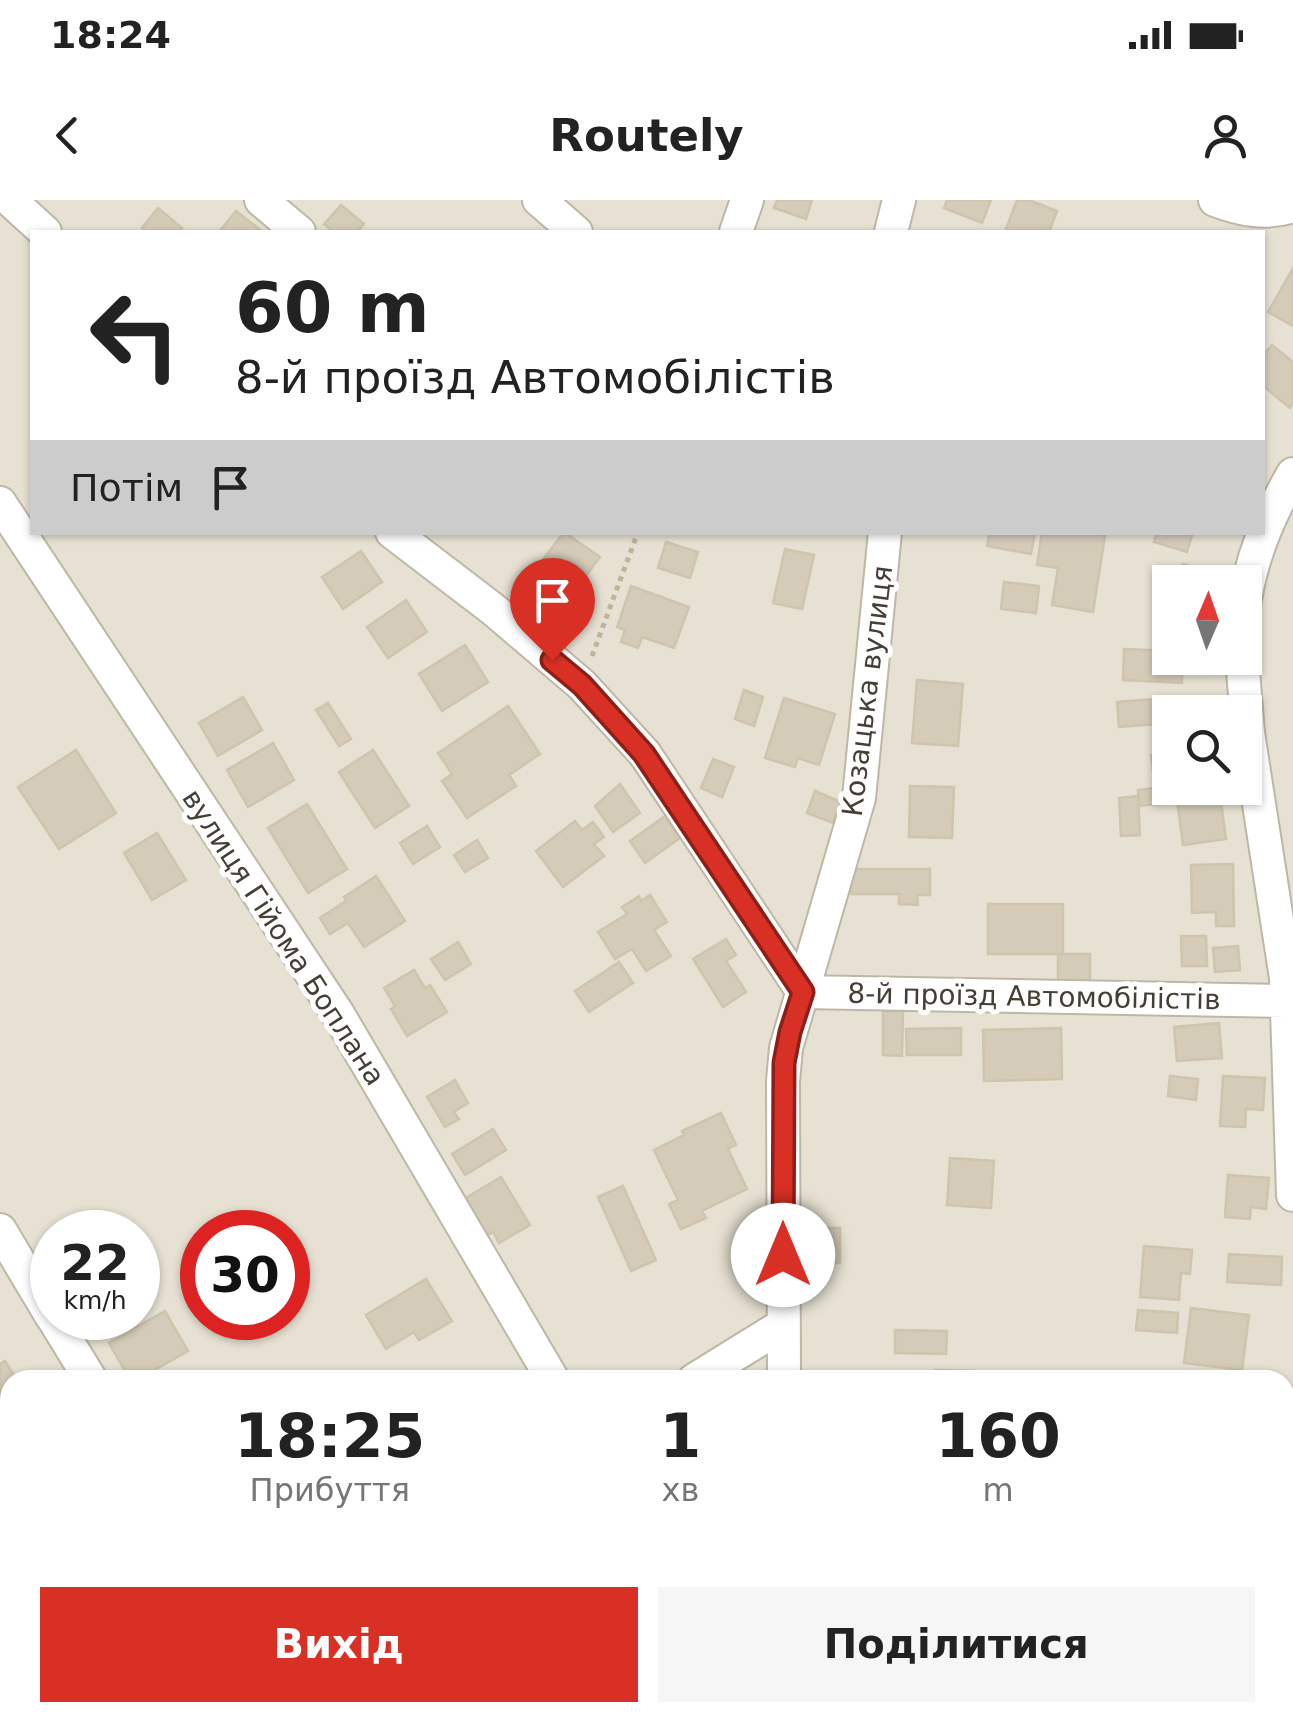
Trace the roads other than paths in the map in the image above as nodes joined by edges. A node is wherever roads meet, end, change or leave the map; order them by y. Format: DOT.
graph roads {
  1 [pos="10,200"];
  2 [pos="261,200"];
  3 [pos="540,200"];
  4 [pos="747,200"];
  5 [pos="898,200"];
  6 [pos="1216,200"];
  7 [pos="1293,206"];
  8 [pos="43,230"];
  9 [pos="297,230"];
  10 [pos="574,230"];
  11 [pos="737,230"];
  12 [pos="891,230"];
  13 [pos="1293,474"];
  14 [pos="0,504"];
  15 [pos="1265,531"];
  16 [pos="396,535"];
  17 [pos="885,535"];
  18 [pos="1263,535"];
  19 [pos="1253,565"];
  20 [pos="1243,675"];
  21 [pos="803,992"];
  22 [pos="1288,1001"];
  23 [pos="1293,1195"];
  24 [pos="0,1230"];
  25 [pos="30,1279"];
  26 [pos="783,1325"];
  27 [pos="67,1340"];
  28 [pos="85,1370"];
  29 [pos="547,1370"];
  30 [pos="710,1370"];
  31 [pos="784,1370"];
  1 -- 8 [label="street"];
  2 -- 9 [label="street"];
  3 -- 10 [label="street"];
  4 -- 11 [label="street"];
  5 -- 12 [label="street"];
  6 -- 7 [label="street"];
  13 -- 15 [label="street"];
  14 -- 29 [label="street, вулиця Гійома Боплана"];
  16 -- 21 [label="street"];
  17 -- 21 [label="street, Козацька вулиця"];
  18 -- 19 [label="street"];
  20 -- 22 [label="street"];
  21 -- 22 [label="street, 8-й проїзд Автомобілістів"];
  21 -- 26 [label="street, Козацька вулиця"];
  22 -- 23 [label="street"];
  24 -- 25 [label="street"];
  26 -- 30 [label="street"];
  26 -- 31 [label="street, Козацька вулиця"];
  27 -- 28 [label="street"];
}
